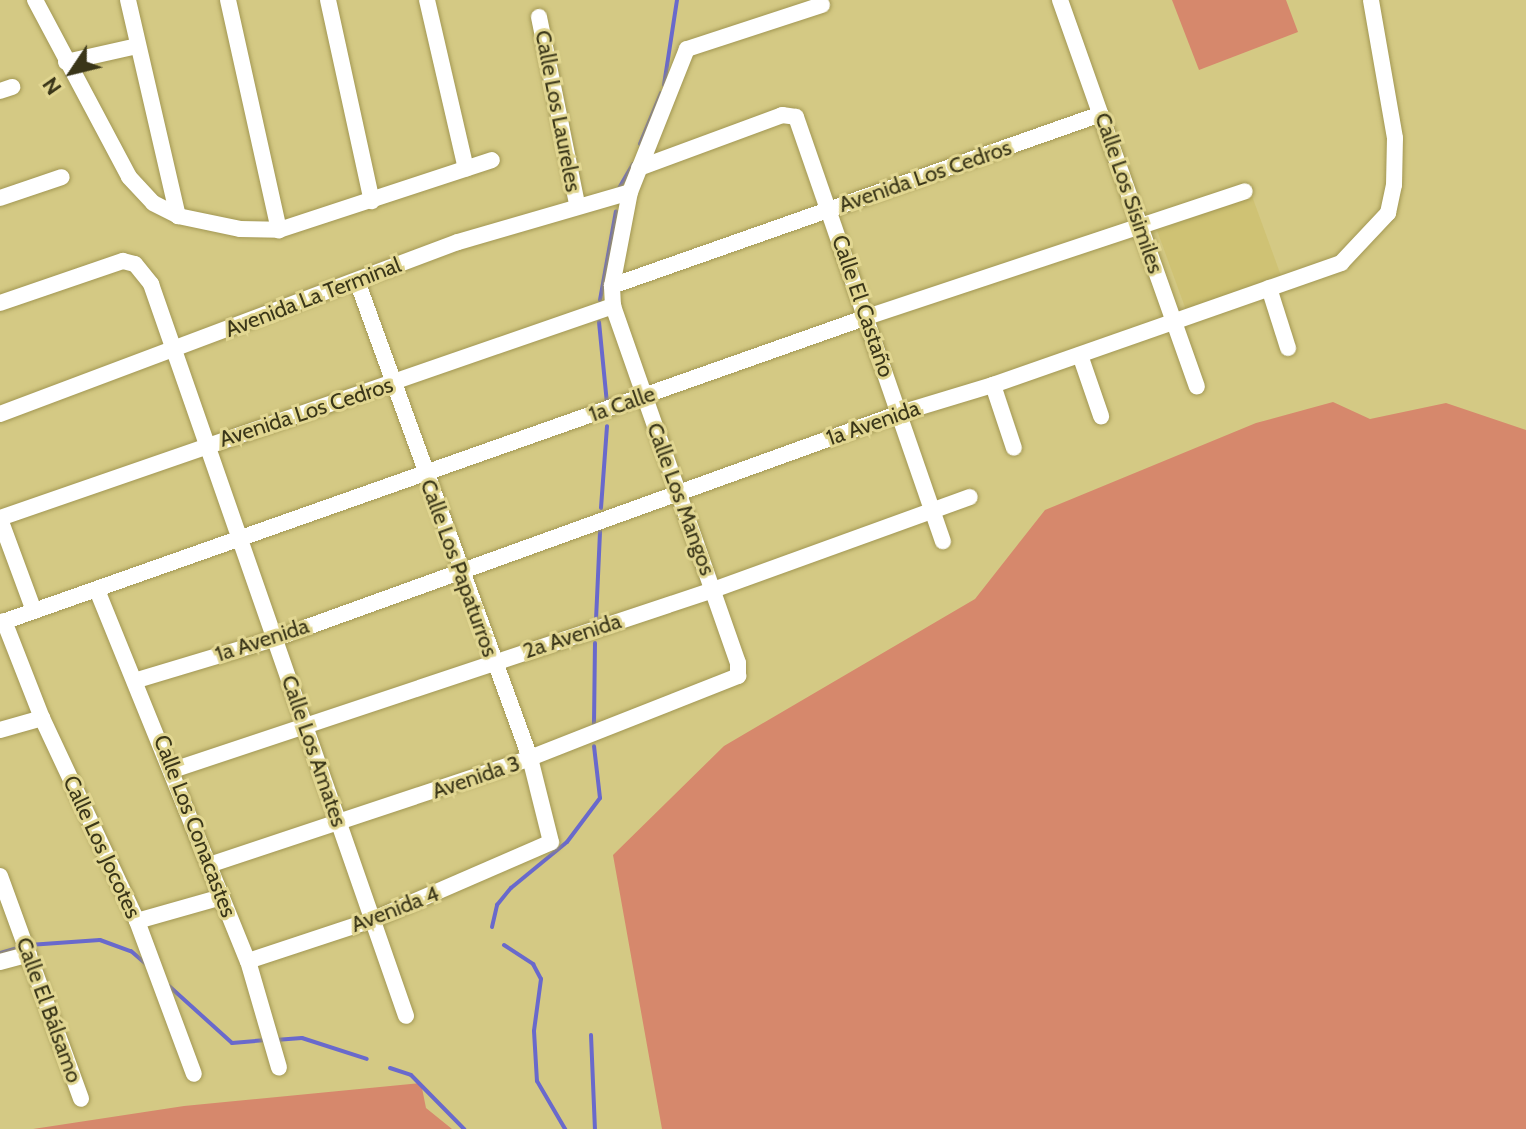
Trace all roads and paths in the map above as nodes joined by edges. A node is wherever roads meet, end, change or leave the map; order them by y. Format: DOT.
graph roads {
  1 [pos="35,0"];
  2 [pos="128,0"];
  3 [pos="228,0"];
  4 [pos="328,0"];
  5 [pos="427,0"];
  6 [pos="1060,0"];
  7 [pos="1371,0"];
  8 [pos="822,5"];
  9 [pos="539,17"];
  10 [pos="137,46"];
  11 [pos="66,62"];
  12 [pos="1101,114"];
  13 [pos="492,160"];
  14 [pos="639,168"];
  15 [pos="466,169"];
  16 [pos="62,177"];
  17 [pos="1245,191"];
  18 [pos="630,192"];
  19 [pos="0,198"];
  20 [pos="372,201"];
  21 [pos="577,204"];
  22 [pos="829,210"];
  23 [pos="178,216"];
  24 [pos="1141,228"];
  25 [pos="279,230"];
  26 [pos="357,281"];
  27 [pos="612,286"];
  28 [pos="1269,288"];
  29 [pos="0,303"];
  30 [pos="613,306"];
  31 [pos="867,317"];
  32 [pos="1174,322"];
  33 [pos="1288,348"];
  34 [pos="173,350"];
  35 [pos="1080,355"];
  36 [pos="392,384"];
  37 [pos="993,385"];
  38 [pos="1197,386"];
  39 [pos="644,396"];
  40 [pos="900,413"];
  41 [pos="0,414"];
  42 [pos="1101,416"];
  43 [pos="206,445"];
  44 [pos="1014,448"];
  45 [pos="423,473"];
  46 [pos="678,491"];
  47 [pos="970,497"];
  48 [pos="933,510"];
  49 [pos="0,518"];
  50 [pos="240,537"];
  51 [pos="943,541"];
  52 [pos="459,569"];
  53 [pos="97,590"];
  54 [pos="713,590"];
  55 [pos="34,611"];
  56 [pos="2,622"];
  57 [pos="274,639"];
  58 [pos="494,662"];
  59 [pos="738,676"];
  60 [pos="137,680"];
  61 [pos="42,718"];
  62 [pos="305,726"];
  63 [pos="0,730"];
  64 [pos="530,758"];
  65 [pos="173,770"];
  66 [pos="339,823"];
  67 [pos="540,851"];
  68 [pos="209,865"];
  69 [pos="0,876"];
  70 [pos="222,897"];
  71 [pos="372,920"];
  72 [pos="137,921"];
  73 [pos="27,947"];
  74 [pos="248,961"];
  75 [pos="0,962"];
  76 [pos="406,1016"];
  77 [pos="279,1068"];
  78 [pos="194,1074"];
  79 [pos="81,1099"];
  1 -- 11 [label="street"];
  2 -- 10 [label="street"];
  3 -- 25 [label="street"];
  4 -- 20 [label="street"];
  5 -- 15 [label="street"];
  6 -- 12 [label="street, Calle Los Sisimiles"];
  7 -- 28 [label="street, 1a Avenida"];
  8 -- 14 [label="street, Calle Los Mangos"];
  9 -- 21 [label="street, Calle Los Laureles"];
  10 -- 11 [label="street"];
  10 -- 23 [label="street"];
  11 -- 23 [label="street"];
  12 -- 22 [label="street, Avenida Los Cedros"];
  12 -- 24 [label="street, Calle Los Sisimiles"];
  13 -- 15 [label="street"];
  14 -- 18 [label="street, Calle Los Mangos"];
  14 -- 22 [label="street, Calle El Castaño"];
  15 -- 20 [label="street"];
  16 -- 19 [label="street"];
  17 -- 24 [label="street, 1a Calle"];
  18 -- 21 [label="street, Avenida La Terminal"];
  18 -- 27 [label="street, Calle Los Mangos"];
  20 -- 25 [label="street"];
  21 -- 26 [label="street, Avenida La Terminal"];
  22 -- 27 [label="street, Avenida Los Cedros"];
  22 -- 31 [label="street, Calle El Castaño"];
  23 -- 25 [label="street"];
  24 -- 31 [label="street, 1a Calle"];
  24 -- 32 [label="street, Calle Los Sisimiles"];
  26 -- 34 [label="street, Avenida La Terminal"];
  26 -- 36 [label="street, Calle Los Papaturros"];
  27 -- 30 [label="street, Calle Los Mangos"];
  28 -- 32 [label="street, 1a Avenida"];
  28 -- 33 [label="street"];
  29 -- 34 [label="street, Calle Los Amates"];
  30 -- 36 [label="street, Avenida Los Cedros"];
  30 -- 39 [label="street, Calle Los Mangos"];
  31 -- 39 [label="street, 1a Calle"];
  31 -- 40 [label="street, Calle El Castaño"];
  32 -- 35 [label="street, 1a Avenida"];
  32 -- 38 [label="street, Calle Los Sisimiles"];
  34 -- 41 [label="street, Avenida La Terminal"];
  34 -- 43 [label="street, Calle Los Amates"];
  35 -- 37 [label="street, 1a Avenida"];
  35 -- 42 [label="street"];
  36 -- 43 [label="street, Avenida Los Cedros"];
  36 -- 45 [label="street, Calle Los Papaturros"];
  37 -- 40 [label="street, 1a Avenida"];
  37 -- 44 [label="street"];
  39 -- 45 [label="street, 1a Calle"];
  39 -- 46 [label="street, Calle Los Mangos"];
  40 -- 46 [label="street, 1a Avenida"];
  40 -- 48 [label="street, Calle El Castaño"];
  43 -- 49 [label="street, Avenida Los Cedros"];
  43 -- 50 [label="street, Calle Los Amates"];
  45 -- 50 [label="street, 1a Calle"];
  45 -- 52 [label="street, Calle Los Papaturros"];
  46 -- 52 [label="street, 1a Avenida"];
  46 -- 54 [label="street, Calle Los Mangos"];
  47 -- 48 [label="street, 2a Avenida"];
  48 -- 51 [label="street, Calle El Castaño"];
  48 -- 54 [label="street, 2a Avenida"];
  49 -- 55 [label="street"];
  50 -- 53 [label="street, 1a Calle"];
  50 -- 57 [label="street, Calle Los Amates"];
  52 -- 57 [label="street, 1a Avenida"];
  52 -- 58 [label="street, Calle Los Papaturros"];
  53 -- 55 [label="street, 1a Calle"];
  53 -- 60 [label="street, Calle Los Conacastes"];
  54 -- 58 [label="street, 2a Avenida"];
  54 -- 59 [label="street, Calle Los Mangos"];
  55 -- 56 [label="street, 1a Calle"];
  56 -- 61 [label="street, Calle Los Jocotes"];
  57 -- 60 [label="street, 1a Avenida"];
  57 -- 62 [label="street, Calle Los Amates"];
  58 -- 62 [label="street, 2a Avenida"];
  58 -- 64 [label="street, Calle Los Papaturros"];
  59 -- 64 [label="street, Avenida 3"];
  60 -- 65 [label="street, Calle Los Conacastes"];
  61 -- 63 [label="street"];
  61 -- 72 [label="street, Calle Los Jocotes"];
  62 -- 65 [label="street, 2a Avenida"];
  62 -- 66 [label="street, Calle Los Amates"];
  64 -- 66 [label="street, Avenida 3"];
  64 -- 67 [label="street, Calle Los Papaturros"];
  65 -- 68 [label="street, Calle Los Conacastes"];
  66 -- 68 [label="street, Avenida 3"];
  66 -- 71 [label="street, Calle Los Amates"];
  67 -- 71 [label="street, Avenida 4"];
  68 -- 70 [label="street, Calle Los Conacastes"];
  69 -- 73 [label="street, Calle El Bálsamo"];
  70 -- 72 [label="street"];
  70 -- 74 [label="street, Calle Los Conacastes"];
  71 -- 74 [label="street, Avenida 4"];
  71 -- 76 [label="street, Calle Los Amates"];
  72 -- 78 [label="street, Calle Los Jocotes"];
  73 -- 75 [label="street"];
  73 -- 79 [label="street, Calle El Bálsamo"];
  74 -- 77 [label="street, Calle Los Conacastes"];
}
